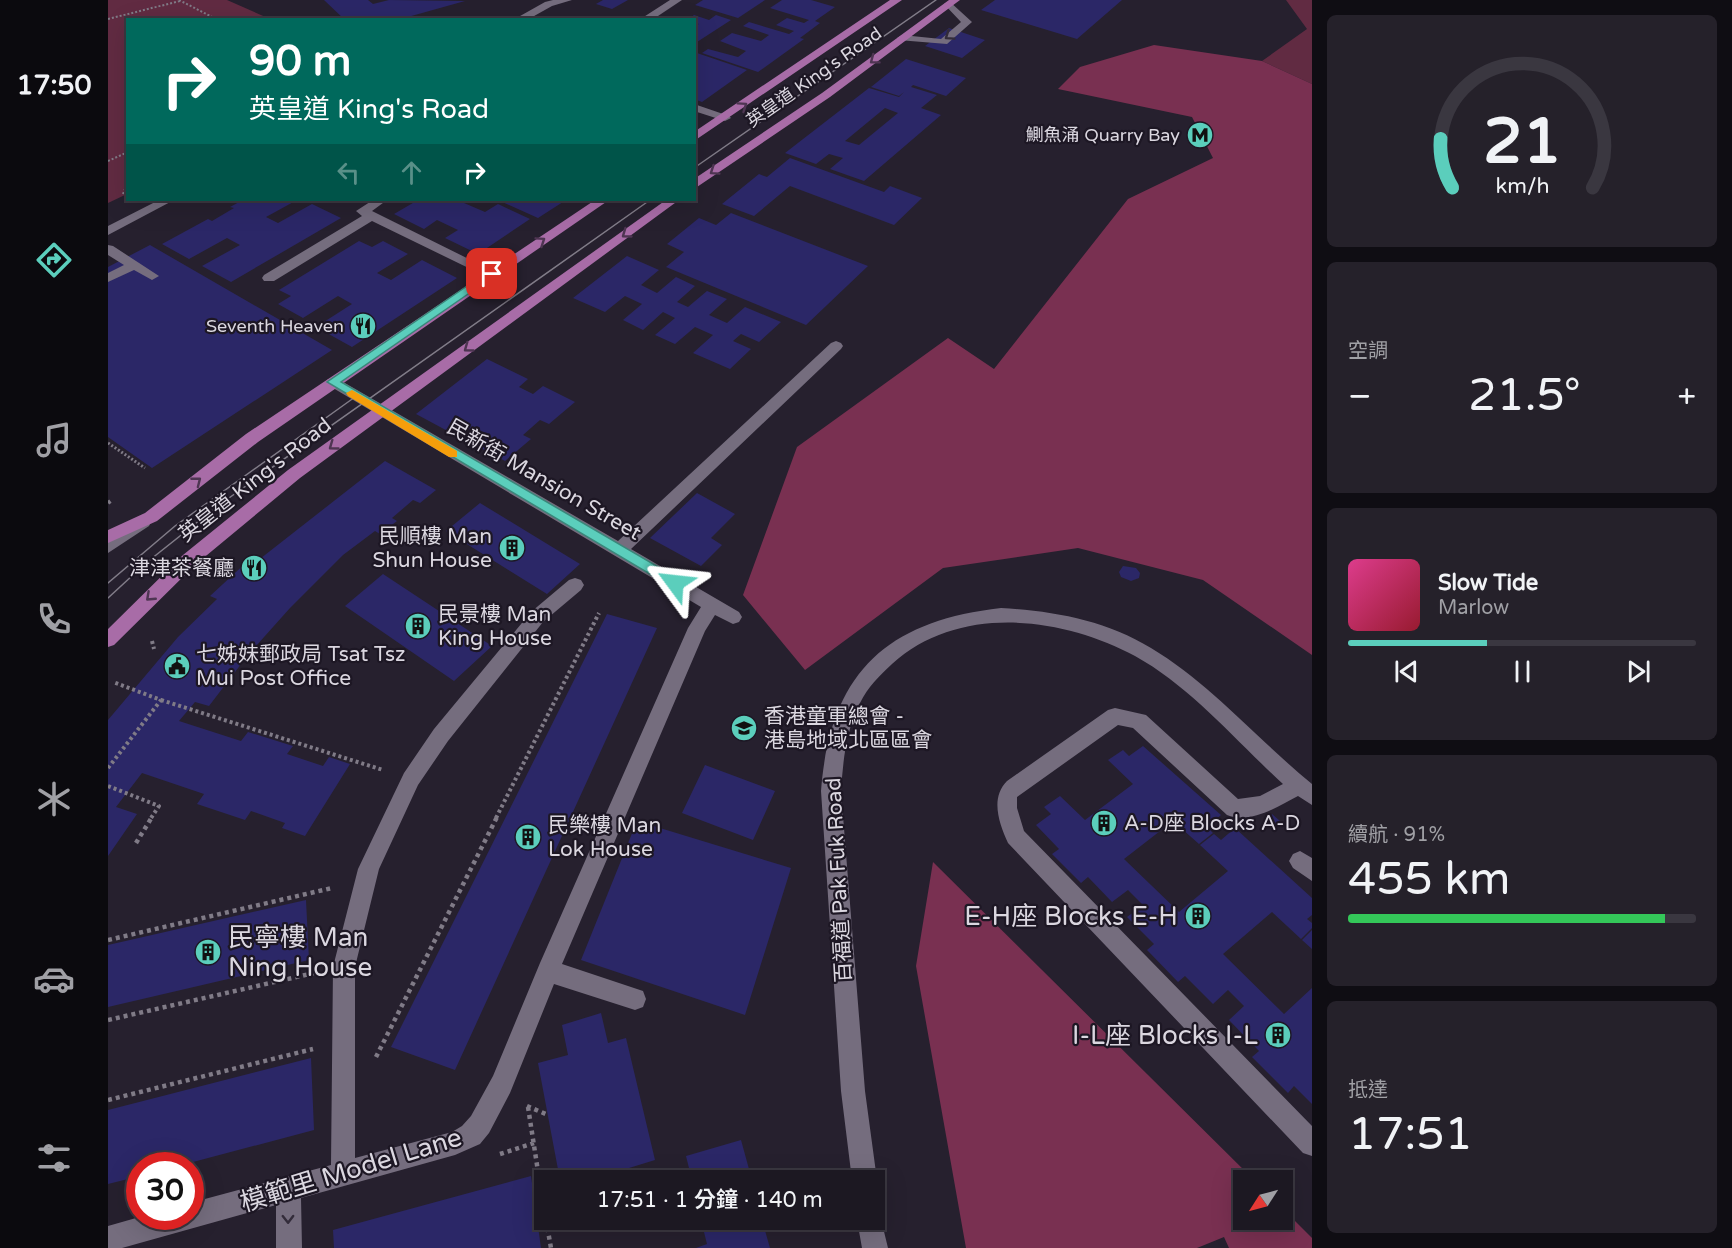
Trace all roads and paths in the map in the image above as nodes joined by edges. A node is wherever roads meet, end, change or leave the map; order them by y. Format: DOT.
graph roads {
  1 [pos="179,0"];
  2 [pos="567,0"];
  3 [pos="676,0"];
  4 [pos="897,0"];
  5 [pos="550,2"];
  6 [pos="952,2"];
  7 [pos="214,18"];
  8 [pos="522,18"];
  9 [pos="647,18"];
  10 [pos="108,19"];
  11 [pos="902,38"];
  12 [pos="696,108"];
  13 [pos="725,118"];
  14 [pos="696,137"];
  15 [pos="126,153"];
  16 [pos="108,161"];
  17 [pos="696,184"];
  18 [pos="166,201"];
  19 [pos="379,201"];
  20 [pos="602,201"];
  21 [pos="673,201"];
  22 [pos="371,216"];
  23 [pos="108,231"];
  24 [pos="108,249"];
  25 [pos="134,265"];
  26 [pos="492,274"];
  27 [pos="152,276"];
  28 [pos="108,278"];
  29 [pos="268,278"];
  30 [pos="836,346"];
  31 [pos="333,382"];
  32 [pos="380,411"];
  33 [pos="108,443"];
  34 [pos="145,468"];
  35 [pos="112,500"];
  36 [pos="108,503"];
  37 [pos="151,517"];
  38 [pos="108,537"];
  39 [pos="108,547"];
  40 [pos="619,550"];
  41 [pos="575,585"];
  42 [pos="712,605"];
  43 [pos="599,613"];
  44 [pos="733,617"];
  45 [pos="108,640"];
  46 [pos="152,641"];
  47 [pos="154,649"];
  48 [pos="113,682"];
  49 [pos="160,700"];
  50 [pos="108,768"];
  51 [pos="411,779"];
  52 [pos="108,786"];
  53 [pos="1305,791"];
  54 [pos="136,843"];
  55 [pos="366,880"];
  56 [pos="108,940"];
  57 [pos="344,967"];
  58 [pos="548,971"];
  59 [pos="635,999"];
  60 [pos="108,1020"];
  61 [pos="343,1041"];
  62 [pos="375,1060"];
  63 [pos="108,1100"];
  64 [pos="528,1107"];
  65 [pos="1312,1144"];
  66 [pos="538,1170"];
  67 [pos="863,1170"];
  68 [pos="343,1173"];
  69 [pos="288,1190"];
  70 [pos="548,1230"];
  71 [pos="871,1230"];
  72 [pos="108,1239"];
  73 [pos="289,1248"];
  74 [pos="551,1248"];
  75 [pos="874,1248"];
  1 -- 7 [label="path"];
  1 -- 10 [label="path"];
  2 -- 5 [label="street"];
  3 -- 9 [label="street"];
  13 -- 4 [label="main road, 英皇道 King's Road, one-way"];
  5 -- 8 [label="street"];
  6 -- 11 [label="main road, 英皇道 King's Road"];
  6 -- 11 [label="street, one-way"];
  11 -- 17 [label="main road, 英皇道 King's Road, one-way"];
  12 -- 13 [label="street"];
  13 -- 14 [label="main road, 英皇道 King's Road"];
  15 -- 16 [label="path"];
  18 -- 23 [label="street"];
  19 -- 22 [label="street"];
  26 -- 20 [label="main road, 英皇道 King's Road, one-way"];
  21 -- 32 [label="main road, 英皇道 King's Road, one-way"];
  22 -- 26 [label="street"];
  22 -- 29 [label="street"];
  24 -- 25 [label="street"];
  25 -- 27 [label="street"];
  25 -- 28 [label="street"];
  26 -- 31 [label="main road, 英皇道 King's Road"];
  30 -- 40 [label="street"];
  31 -- 32 [label="street, 民新街 Mansion Street"];
  37 -- 31 [label="main road, 英皇道 King's Road, one-way"];
  32 -- 40 [label="street, 民新街 Mansion Street"];
  32 -- 45 [label="main road, 英皇道 King's Road, one-way"];
  33 -- 34 [label="path"];
  35 -- 36 [label="path"];
  37 -- 38 [label="main road"];
  37 -- 39 [label="street, 英皇道 King's Road"];
  40 -- 42 [label="street, 民新街 Mansion Street"];
  41 -- 51 [label="street"];
  42 -- 44 [label="street, 民新街 Mansion Street"];
  42 -- 58 [label="street, 模範里 Model Lane"];
  43 -- 62 [label="path"];
  46 -- 47 [label="path"];
  48 -- 49 [label="path"];
  49 -- 50 [label="path"];
  49 -- 51 [label="path"];
  51 -- 55 [label="street"];
  52 -- 54 [label="path"];
  53 -- 65 [label="street"];
  53 -- 67 [label="street, 百福道 Pak Fuk Road"];
  55 -- 56 [label="path"];
  55 -- 57 [label="street"];
  57 -- 60 [label="path"];
  57 -- 61 [label="street"];
  58 -- 59 [label="street"];
  58 -- 68 [label="street, 模範里 Model Lane"];
  61 -- 63 [label="path"];
  61 -- 68 [label="street"];
  64 -- 66 [label="path"];
  68 -- 69 [label="street, 模範里 Model Lane"];
  69 -- 72 [label="street, 模範里 Model Lane"];
  69 -- 73 [label="street, one-way"];
  70 -- 74 [label="path"];
  71 -- 75 [label="street"];
}
